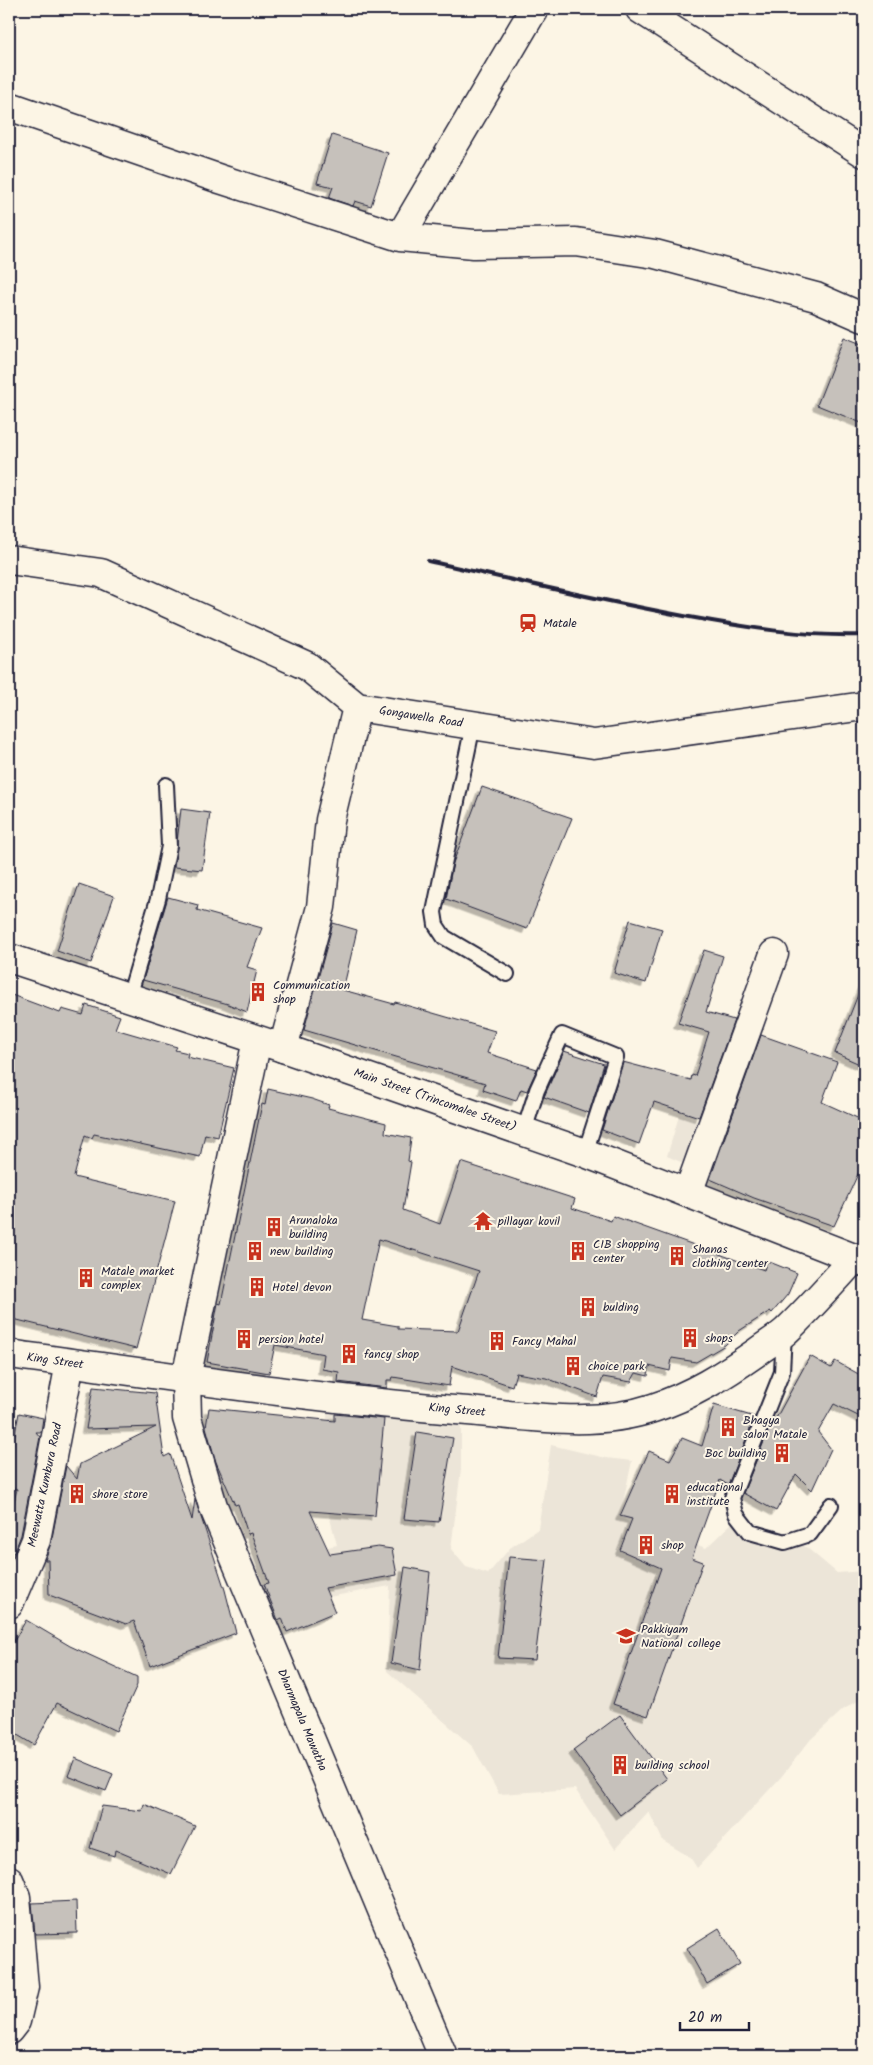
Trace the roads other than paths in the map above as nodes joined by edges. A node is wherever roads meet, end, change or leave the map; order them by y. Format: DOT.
graph roads {
  1 [pos="534,9"];
  2 [pos="640,9"];
  3 [pos="9,106"];
  4 [pos="864,153"];
  5 [pos="400,236"];
  6 [pos="864,318"];
  7 [pos="9,560"];
  8 [pos="864,706"];
  9 [pos="357,707"];
  10 [pos="473,725"];
  11 [pos="166,785"];
  12 [pos="774,954"];
  13 [pos="9,958"];
  14 [pos="507,974"];
  15 [pos="128,996"];
  16 [pos="257,1040"];
  17 [pos="283,1048"];
  18 [pos="524,1131"];
  19 [pos="585,1152"];
  20 [pos="688,1192"];
  21 [pos="860,1260"];
  22 [pos="784,1333"];
  23 [pos="9,1354"];
  24 [pos="70,1363"];
  25 [pos="186,1378"];
  26 [pos="831,1505"];
  27 [pos="9,1604"];
  28 [pos="9,1880"];
  29 [pos="9,2030"];
  30 [pos="443,2056"];
  1 -- 5 [label="main road"];
  2 -- 4 [label="main road"];
  3 -- 5 [label="main road"];
  5 -- 6 [label="main road"];
  7 -- 9 [label="main road"];
  8 -- 10 [label="main road, Gongawella Road"];
  9 -- 10 [label="main road, Gongawella Road"];
  9 -- 17 [label="main road"];
  10 -- 14 [label="lane"];
  11 -- 15 [label="lane"];
  12 -- 20 [label="main road"];
  13 -- 15 [label="main road, Main Street (Trincomalee Street)"];
  15 -- 16 [label="main road, Main Street (Trincomalee Street)"];
  16 -- 17 [label="main road, Main Street (Trincomalee Street)"];
  16 -- 25 [label="main road, Dharmapala Mawatha"];
  17 -- 18 [label="main road, Main Street (Trincomalee Street)"];
  18 -- 19 [label="main road, Main Street (Trincomalee Street)"];
  18 -- 19 [label="lane"];
  19 -- 20 [label="main road, Main Street (Trincomalee Street)"];
  20 -- 21 [label="main road, Main Street (Trincomalee Street)"];
  21 -- 22 [label="main road, King Street"];
  22 -- 25 [label="main road, King Street"];
  22 -- 26 [label="lane"];
  23 -- 24 [label="main road, King Street"];
  24 -- 25 [label="main road, King Street"];
  24 -- 27 [label="main road, Meewatta Kumbura Road"];
  25 -- 30 [label="main road, Dharmapala Mawatha"];
  28 -- 29 [label="main road"];
}
